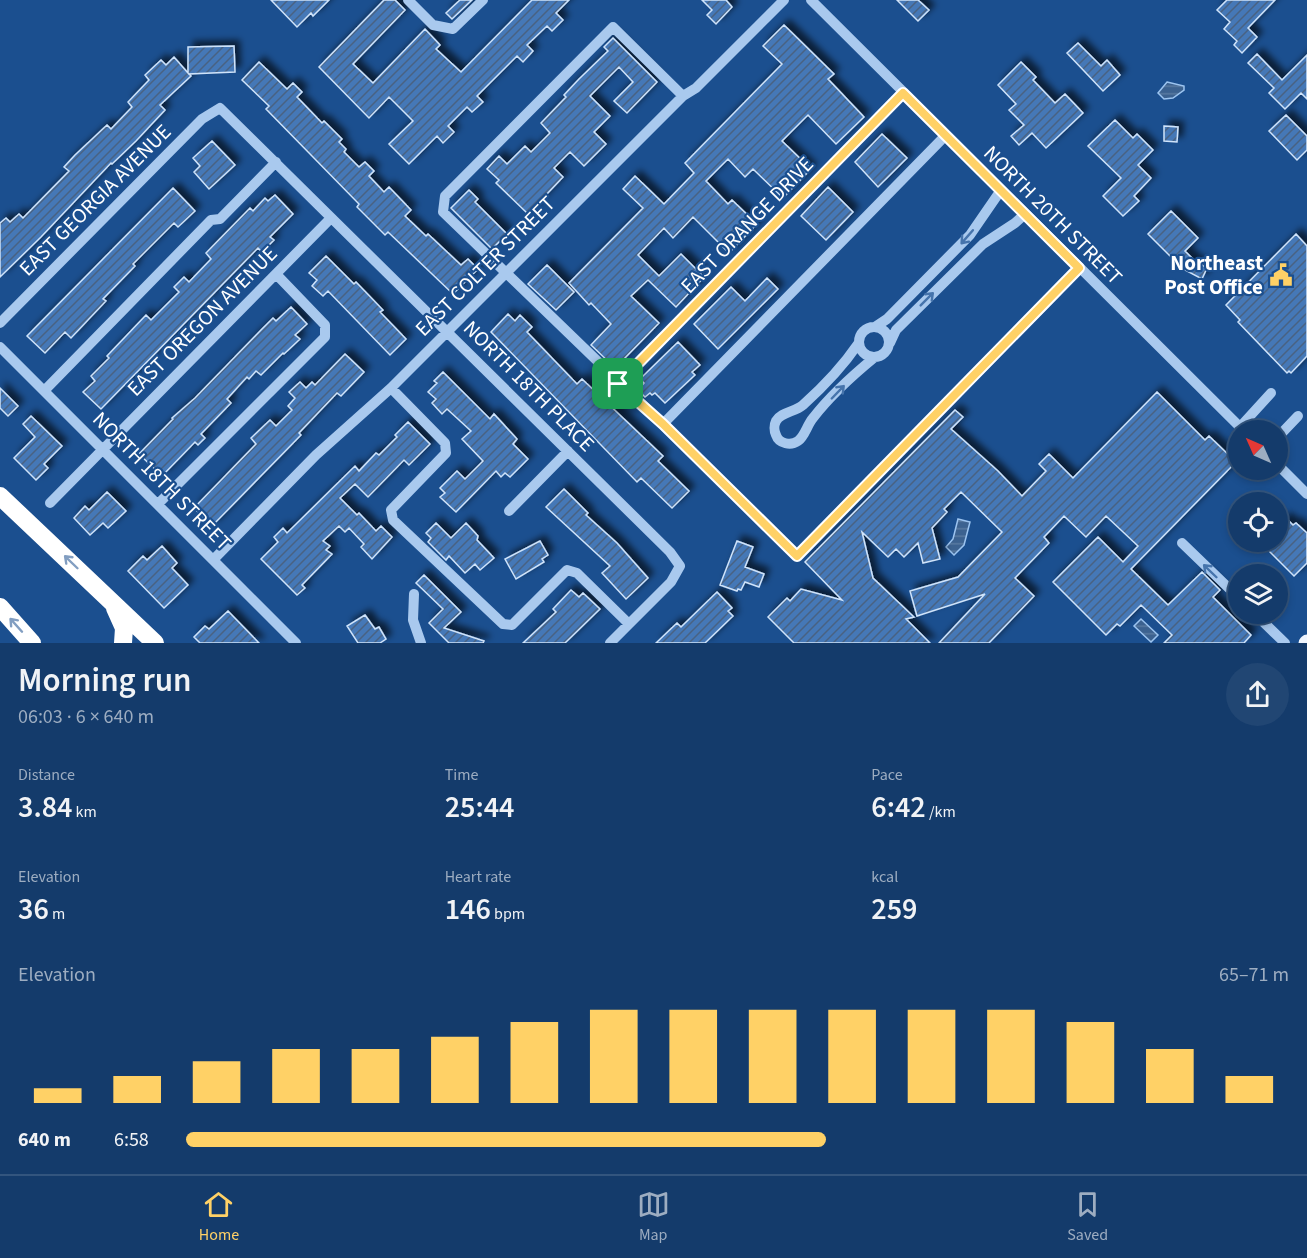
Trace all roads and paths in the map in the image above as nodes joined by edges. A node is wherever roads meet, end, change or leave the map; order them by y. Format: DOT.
graph roads {
  1 [pos="408,0"];
  2 [pos="483,0"];
  3 [pos="784,0"];
  4 [pos="811,0"];
  5 [pos="903,93"];
  6 [pos="683,96"];
  7 [pos="220,108"];
  8 [pos="946,135"];
  9 [pos="276,162"];
  10 [pos="1001,190"];
  11 [pos="1024,214"];
  12 [pos="332,218"];
  13 [pos="1079,268"];
  14 [pos="506,273"];
  15 [pos="276,274"];
  16 [pos="0,323"];
  17 [pos="875,327"];
  18 [pos="447,331"];
  19 [pos="890,343"];
  20 [pos="858,344"];
  21 [pos="0,347"];
  22 [pos="875,357"];
  23 [pos="618,384"];
  24 [pos="392,388"];
  25 [pos="44,391"];
  26 [pos="1271,393"];
  27 [pos="1298,416"];
  28 [pos="1232,420"];
  29 [pos="1248,420"];
  30 [pos="663,424"];
  31 [pos="1288,426"];
  32 [pos="103,450"];
  33 [pos="567,451"];
  34 [pos="1288,475"];
  35 [pos="1307,494"];
  36 [pos="0,496"];
  37 [pos="50,503"];
  38 [pos="158,504"];
  39 [pos="509,511"];
  40 [pos="1182,543"];
  41 [pos="213,560"];
  42 [pos="1228,587"];
  43 [pos="414,594"];
  44 [pos="113,603"];
  45 [pos="0,607"];
  46 [pos="629,624"];
  47 [pos="1266,624"];
  48 [pos="32,643"];
  49 [pos="123,643"];
  50 [pos="155,643"];
  51 [pos="296,643"];
  52 [pos="421,643"];
  53 [pos="610,643"];
  54 [pos="1286,643"];
  1 -- 2 [label="street"];
  3 -- 6 [label="street, EAST COLTER STREET"];
  4 -- 5 [label="street, NORTH 20TH STREET"];
  5 -- 8 [label="street, NORTH 20TH STREET"];
  5 -- 23 [label="street, EAST ORANGE DRIVE"];
  6 -- 14 [label="street, EAST COLTER STREET"];
  6 -- 14 [label="street"];
  7 -- 9 [label="street, NORTH 18TH PLACE"];
  7 -- 16 [label="street, EAST GEORGIA AVENUE"];
  8 -- 10 [label="street, NORTH 20TH STREET"];
  8 -- 30 [label="street"];
  9 -- 12 [label="street, NORTH 18TH PLACE"];
  9 -- 25 [label="street"];
  10 -- 11 [label="street, NORTH 20TH STREET"];
  10 -- 17 [label="street, one-way"];
  11 -- 13 [label="street, NORTH 20TH STREET"];
  19 -- 11 [label="street, one-way"];
  12 -- 15 [label="street, EAST OREGON AVENUE"];
  12 -- 18 [label="street, NORTH 18TH PLACE"];
  13 -- 28 [label="street, NORTH 20TH STREET"];
  13 -- 30 [label="street"];
  14 -- 18 [label="street, EAST COLTER STREET"];
  14 -- 23 [label="street"];
  15 -- 32 [label="street, EAST OREGON AVENUE"];
  15 -- 38 [label="street"];
  17 -- 19 [label="street"];
  17 -- 20 [label="street"];
  18 -- 24 [label="street, EAST COLTER STREET"];
  18 -- 33 [label="street, NORTH 18TH PLACE"];
  19 -- 22 [label="street"];
  20 -- 22 [label="street"];
  20 -- 22 [label="street, one-way"];
  21 -- 25 [label="street, NORTH 18TH STREET"];
  23 -- 30 [label="street"];
  24 -- 41 [label="street, EAST COLTER STREET"];
  24 -- 46 [label="street"];
  25 -- 32 [label="street, NORTH 18TH STREET"];
  26 -- 29 [label="street"];
  27 -- 31 [label="street"];
  32 -- 37 [label="street, EAST OREGON AVENUE"];
  32 -- 38 [label="street, NORTH 18TH STREET"];
  33 -- 39 [label="street"];
  33 -- 46 [label="street, NORTH 18TH PLACE"];
  34 -- 35 [label="street"];
  44 -- 36 [label="highway, one-way"];
  38 -- 41 [label="street, NORTH 18TH STREET"];
  42 -- 40 [label="street, one-way"];
  41 -- 51 [label="street, NORTH 18TH STREET"];
  43 -- 52 [label="street"];
  44 -- 49 [label="highway"];
  44 -- 50 [label="highway"];
  48 -- 45 [label="highway, one-way"];
  46 -- 53 [label="street"];
  47 -- 54 [label="street"];
}
